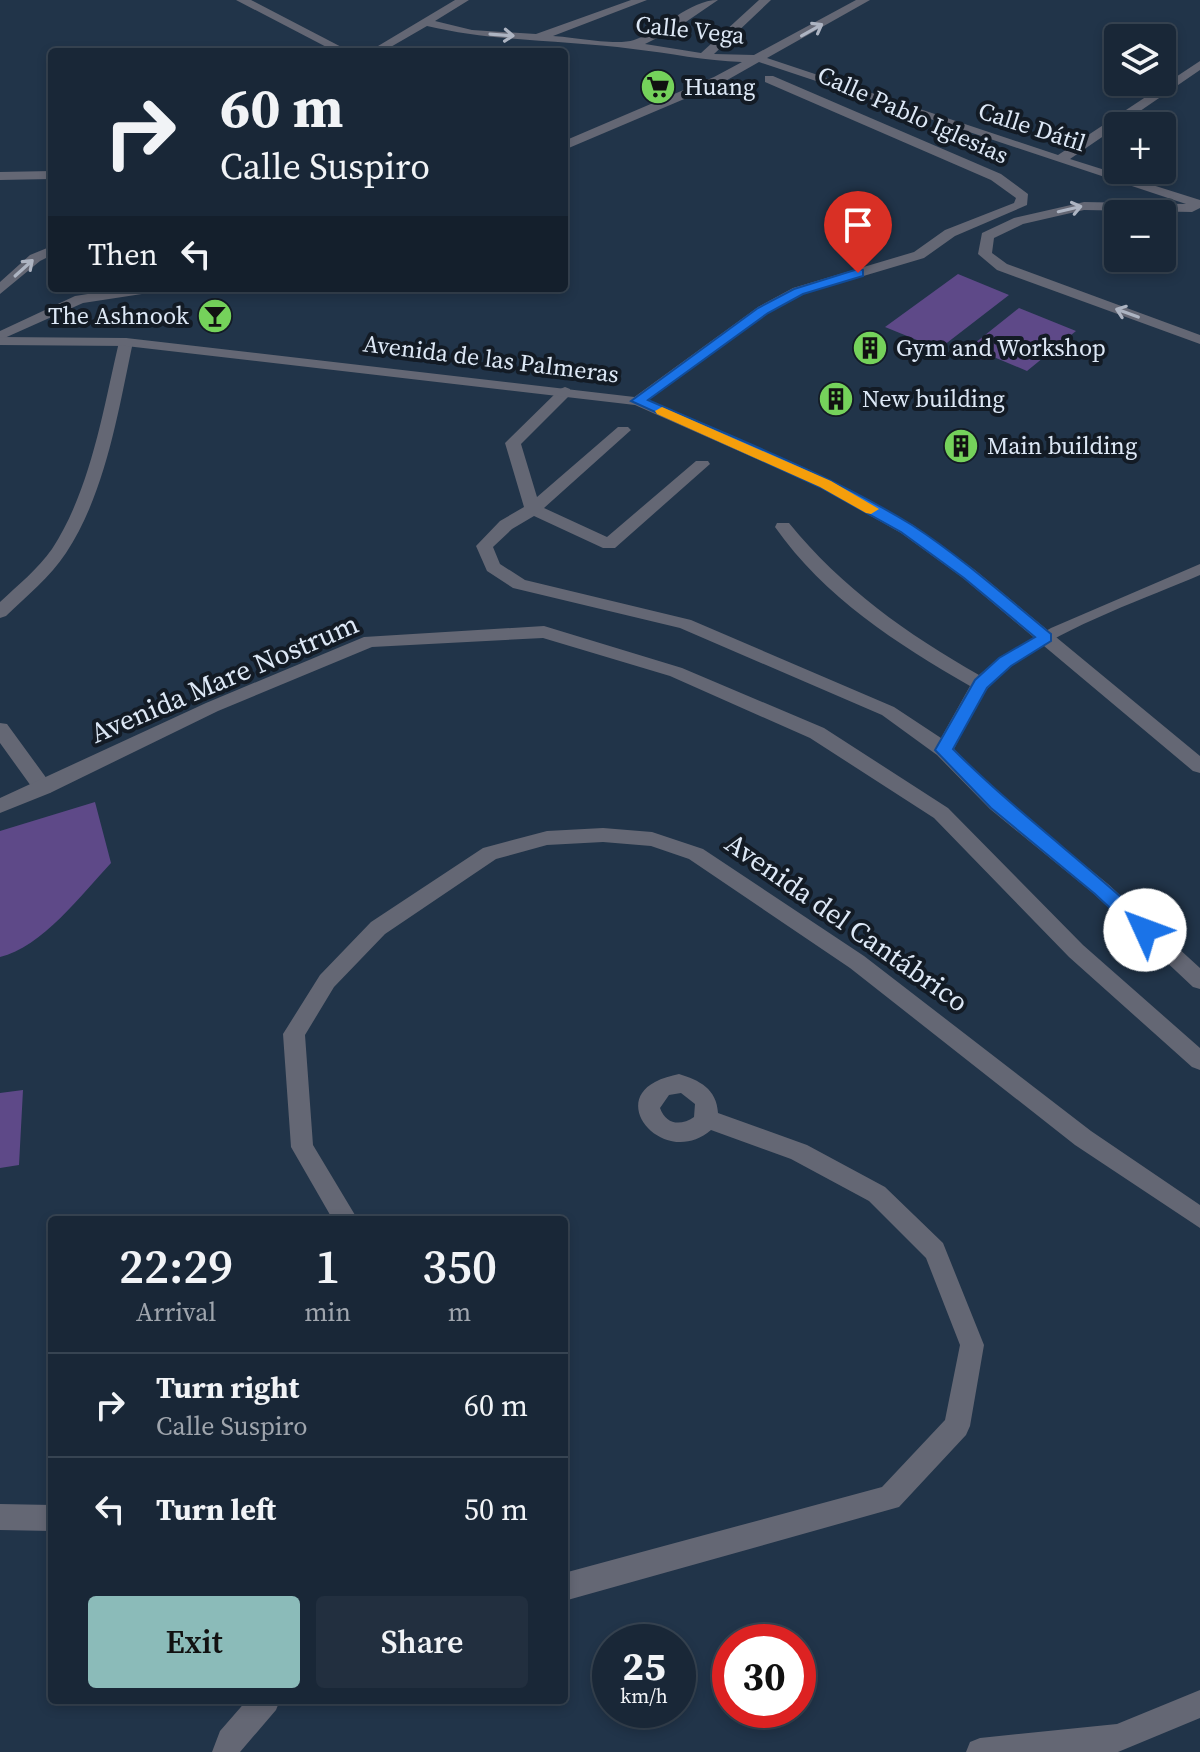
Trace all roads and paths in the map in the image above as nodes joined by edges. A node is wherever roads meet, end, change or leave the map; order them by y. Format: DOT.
graph roads {
  1 [pos="242,0"];
  2 [pos="463,0"];
  3 [pos="641,0"];
  4 [pos="712,0"];
  5 [pos="765,0"];
  6 [pos="864,0"];
  7 [pos="425,22"];
  8 [pos="540,37"];
  9 [pos="633,45"];
  10 [pos="337,48"];
  11 [pos="381,48"];
  12 [pos="704,57"];
  13 [pos="760,59"];
  14 [pos="1200,65"];
  15 [pos="769,79"];
  16 [pos="568,144"];
  17 [pos="1060,160"];
  18 [pos="48,175"];
  19 [pos="0,176"];
  20 [pos="1200,205"];
  21 [pos="48,252"];
  22 [pos="0,290"];
  23 [pos="128,292"];
  24 [pos="0,339"];
  25 [pos="1200,340"];
  26 [pos="126,342"];
  27 [pos="565,392"];
  28 [pos="638,401"];
  29 [pos="623,430"];
  30 [pos="702,464"];
  31 [pos="533,509"];
  32 [pos="783,527"];
  33 [pos="1200,569"];
  34 [pos="0,612"];
  35 [pos="1046,637"];
  36 [pos="981,684"];
  37 [pos="0,729"];
  38 [pos="944,750"];
  39 [pos="1200,766"];
  40 [pos="43,788"];
  41 [pos="0,806"];
  42 [pos="1196,972"];
  43 [pos="1200,1061"];
  44 [pos="706,1118"];
  45 [pos="344,1216"];
  46 [pos="1200,1218"];
  47 [pos="0,1517"];
  48 [pos="48,1518"];
  49 [pos="568,1586"];
  50 [pos="262,1704"];
  51 [pos="1200,1704"];
  52 [pos="226,1752"];
  53 [pos="980,1752"];
  1 -- 10 [label="street"];
  2 -- 7 [label="street"];
  3 -- 8 [label="street"];
  4 -- 9 [label="street"];
  5 -- 12 [label="street"];
  13 -- 6 [label="street, one-way"];
  7 -- 8 [label="street, Calle Vega, one-way"];
  7 -- 11 [label="street"];
  8 -- 9 [label="street, Calle Vega"];
  9 -- 12 [label="street, Calle Vega"];
  12 -- 13 [label="street, Calle Vega"];
  13 -- 16 [label="street"];
  13 -- 17 [label="street, Calle Dátil"];
  14 -- 17 [label="street"];
  15 -- 28 [label="street, Calle Pablo Iglesias"];
  17 -- 20 [label="street, Calle Dátil"];
  18 -- 19 [label="street"];
  25 -- 20 [label="street, one-way"];
  22 -- 21 [label="street, one-way"];
  23 -- 24 [label="street"];
  24 -- 26 [label="street, Avenida de las Palmeras"];
  26 -- 27 [label="street, Avenida de las Palmeras"];
  26 -- 34 [label="street"];
  27 -- 28 [label="street, Avenida de las Palmeras"];
  27 -- 31 [label="street"];
  28 -- 35 [label="street, Avenida de las Palmeras"];
  29 -- 31 [label="street"];
  30 -- 31 [label="street"];
  31 -- 38 [label="street"];
  32 -- 36 [label="street"];
  33 -- 35 [label="street"];
  35 -- 36 [label="street"];
  35 -- 39 [label="street, Avenida de las Palmeras"];
  36 -- 38 [label="street"];
  37 -- 40 [label="street"];
  38 -- 42 [label="street"];
  40 -- 41 [label="street, Avenida Mare Nostrum"];
  40 -- 43 [label="street, Avenida Mare Nostrum"];
  44 -- 49 [label="street"];
  45 -- 46 [label="street, Avenida del Cantábrico"];
  47 -- 48 [label="street"];
  50 -- 52 [label="street"];
  51 -- 53 [label="street"];
}
